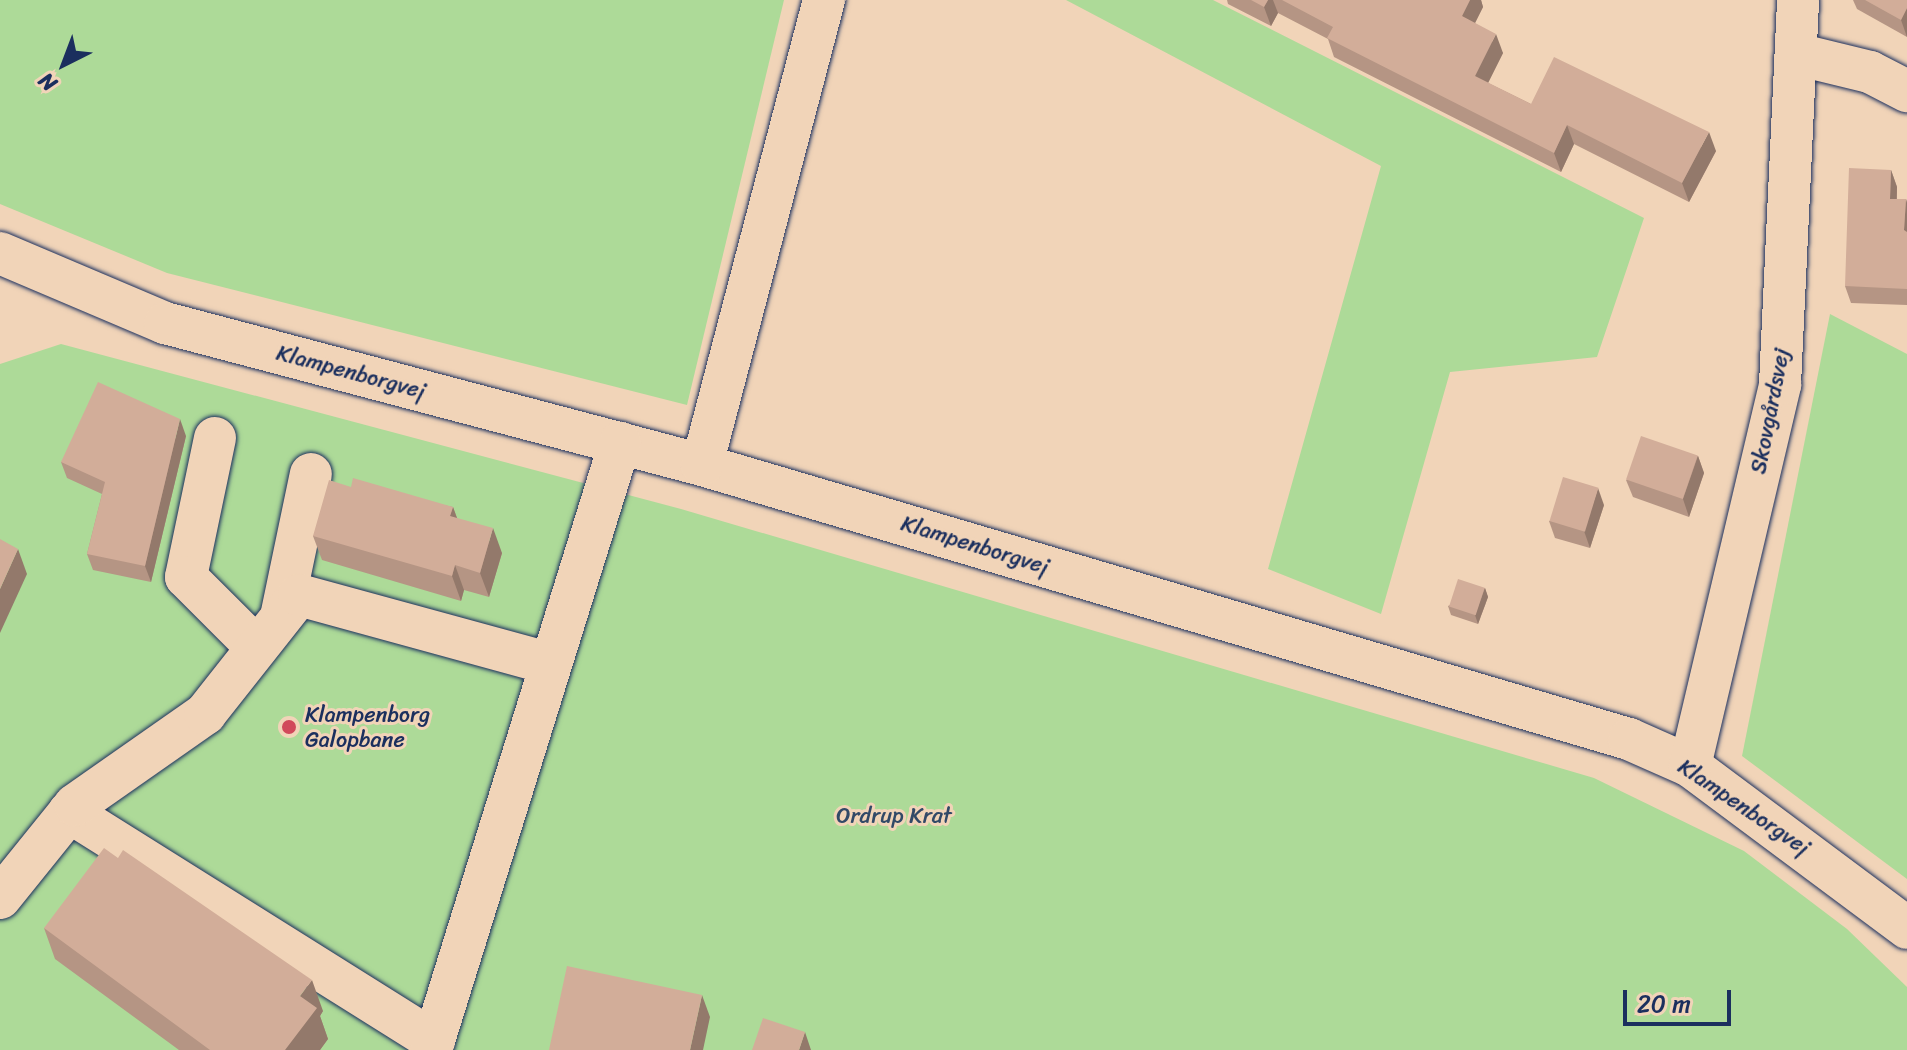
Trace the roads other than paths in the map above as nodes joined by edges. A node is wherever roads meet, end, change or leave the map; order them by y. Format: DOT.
graph roads {
  1 [pos="824,0"];
  2 [pos="1798,0"];
  3 [pos="1796,54"];
  4 [pos="1907,91"];
  5 [pos="0,253"];
  6 [pos="215,438"];
  7 [pos="620,443"];
  8 [pos="702,465"];
  9 [pos="311,474"];
  10 [pos="269,633"];
  11 [pos="551,664"];
  12 [pos="1690,766"];
  13 [pos="69,812"];
  14 [pos="0,898"];
  15 [pos="1907,928"];
  16 [pos="432,1046"];
  1 -- 8 [label="street"];
  2 -- 3 [label="street, Skovgårdsvej"];
  3 -- 4 [label="street"];
  3 -- 12 [label="street, Skovgårdsvej"];
  5 -- 7 [label="street, Klampenborgvej"];
  6 -- 10 [label="street"];
  7 -- 8 [label="street, Klampenborgvej"];
  7 -- 11 [label="street"];
  8 -- 12 [label="street, Klampenborgvej"];
  9 -- 10 [label="street"];
  10 -- 11 [label="street"];
  10 -- 13 [label="street"];
  11 -- 16 [label="street"];
  12 -- 15 [label="street, Klampenborgvej"];
  13 -- 14 [label="street"];
  13 -- 16 [label="street"];
}
